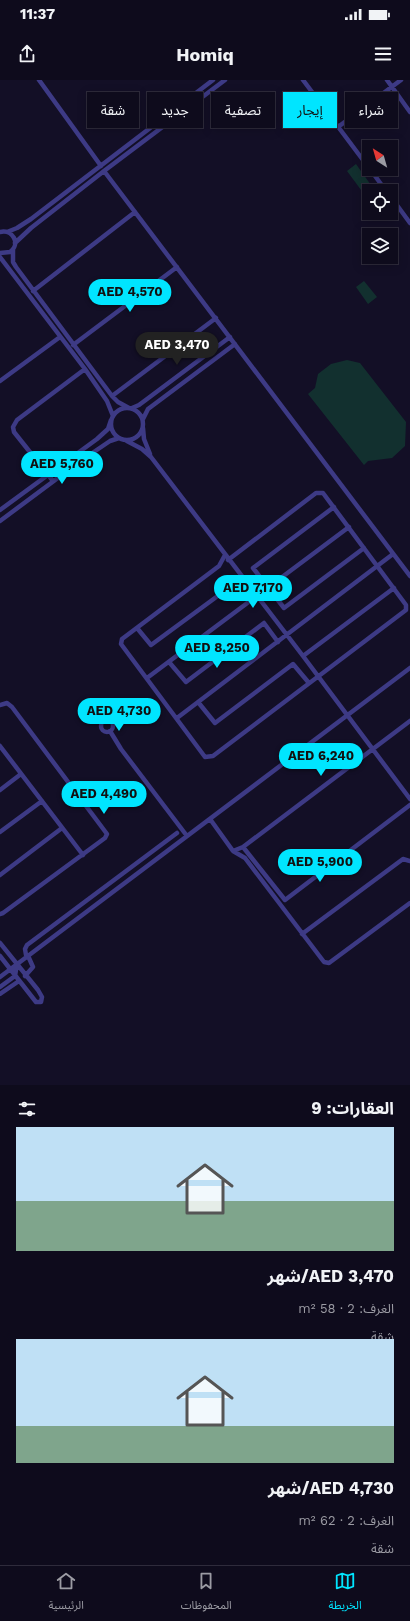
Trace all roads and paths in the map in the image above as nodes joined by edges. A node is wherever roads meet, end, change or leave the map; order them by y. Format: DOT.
graph roads {
  1 [pos="39,80"];
  2 [pos="213,80"];
  3 [pos="225,80"];
  4 [pos="303,80"];
  5 [pos="387,80"];
  6 [pos="401,80"];
  7 [pos="219,82"];
  8 [pos="208,84"];
  9 [pos="392,87"];
  10 [pos="213,89"];
  11 [pos="410,112"];
  12 [pos="338,127"];
  13 [pos="362,159"];
  14 [pos="101,166"];
  15 [pos="104,171"];
  16 [pos="398,206"];
  17 [pos="135,212"];
  18 [pos="410,222"];
  19 [pos="3,231"];
  20 [pos="15,243"];
  21 [pos="12,250"];
  22 [pos="0,253"];
  23 [pos="0,257"];
  24 [pos="177,267"];
  25 [pos="33,291"];
  26 [pos="216,318"];
  27 [pos="60,337"];
  28 [pos="230,337"];
  29 [pos="235,344"];
  30 [pos="73,345"];
  31 [pos="85,369"];
  32 [pos="0,381"];
  33 [pos="112,396"];
  34 [pos="131,408"];
  35 [pos="112,418"];
  36 [pos="142,420"];
  37 [pos="143,427"];
  38 [pos="118,438"];
  39 [pos="125,440"];
  40 [pos="151,457"];
  41 [pos="48,474"];
  42 [pos="53,481"];
  43 [pos="334,508"];
  44 [pos="0,510"];
  45 [pos="0,521"];
  46 [pos="349,527"];
  47 [pos="364,548"];
  48 [pos="393,554"];
  49 [pos="228,559"];
  50 [pos="219,566"];
  51 [pos="377,566"];
  52 [pos="410,576"];
  53 [pos="268,588"];
  54 [pos="394,588"];
  55 [pos="257,596"];
  56 [pos="250,601"];
  57 [pos="137,628"];
  58 [pos="286,635"];
  59 [pos="278,642"];
  60 [pos="303,656"];
  61 [pos="169,662"];
  62 [pos="410,668"];
  63 [pos="319,676"];
  64 [pos="147,678"];
  65 [pos="309,683"];
  66 [pos="198,702"];
  67 [pos="0,706"];
  68 [pos="347,716"];
  69 [pos="176,718"];
  70 [pos="410,721"];
  71 [pos="110,731"];
  72 [pos="0,747"];
  73 [pos="373,749"];
  74 [pos="21,774"];
  75 [pos="0,790"];
  76 [pos="410,799"];
  77 [pos="42,801"];
  78 [pos="410,805"];
  79 [pos="210,819"];
  80 [pos="62,828"];
  81 [pos="0,832"];
  82 [pos="177,833"];
  83 [pos="187,836"];
  84 [pos="243,847"];
  85 [pos="233,851"];
  86 [pos="83,855"];
  87 [pos="410,861"];
  88 [pos="0,875"];
  89 [pos="285,900"];
  90 [pos="410,904"];
  91 [pos="283,908"];
  92 [pos="0,914"];
  93 [pos="302,934"];
  94 [pos="0,943"];
  95 [pos="0,956"];
  96 [pos="17,964"];
  97 [pos="10,969"];
  98 [pos="15,976"];
  99 [pos="25,976"];
  100 [pos="0,977"];
  101 [pos="18,981"];
  102 [pos="0,987"];
  103 [pos="0,994"];
  1 -- 14 [label="street"];
  2 -- 8 [label="street"];
  3 -- 7 [label="street"];
  4 -- 12 [label="street"];
  5 -- 9 [label="street"];
  6 -- 9 [label="street"];
  7 -- 10 [label="street"];
  8 -- 10 [label="street"];
  8 -- 14 [label="street"];
  9 -- 11 [label="street"];
  9 -- 12 [label="street"];
  10 -- 15 [label="street"];
  12 -- 13 [label="street"];
  14 -- 19 [label="street"];
  15 -- 17 [label="street"];
  15 -- 20 [label="street"];
  16 -- 18 [label="street"];
  17 -- 24 [label="street"];
  17 -- 25 [label="street"];
  19 -- 20 [label="street"];
  20 -- 21 [label="street"];
  21 -- 22 [label="street"];
  21 -- 25 [label="street"];
  23 -- 27 [label="street"];
  24 -- 26 [label="street"];
  24 -- 30 [label="street"];
  25 -- 30 [label="street"];
  26 -- 28 [label="street"];
  26 -- 33 [label="street"];
  27 -- 31 [label="street"];
  27 -- 32 [label="street"];
  28 -- 29 [label="street"];
  28 -- 34 [label="street"];
  29 -- 36 [label="street"];
  29 -- 48 [label="street"];
  30 -- 33 [label="street"];
  31 -- 35 [label="street"];
  31 -- 41 [label="street"];
  33 -- 34 [label="street"];
  34 -- 35 [label="street"];
  34 -- 36 [label="street"];
  35 -- 38 [label="street"];
  35 -- 41 [label="street"];
  36 -- 37 [label="street"];
  37 -- 39 [label="street"];
  37 -- 40 [label="street"];
  38 -- 39 [label="street"];
  38 -- 42 [label="street"];
  39 -- 40 [label="street"];
  40 -- 49 [label="street"];
  41 -- 42 [label="street"];
  41 -- 44 [label="street"];
  42 -- 45 [label="street"];
  43 -- 46 [label="street"];
  43 -- 49 [label="street"];
  43 -- 53 [label="street"];
  46 -- 47 [label="street"];
  46 -- 53 [label="street"];
  47 -- 51 [label="street"];
  47 -- 53 [label="street"];
  48 -- 51 [label="street"];
  48 -- 52 [label="street"];
  49 -- 50 [label="street"];
  49 -- 50 [label="street"];
  49 -- 55 [label="street"];
  50 -- 57 [label="street"];
  51 -- 54 [label="street"];
  51 -- 58 [label="street"];
  53 -- 55 [label="street"];
  54 -- 60 [label="street"];
  54 -- 63 [label="street"];
  55 -- 56 [label="street"];
  55 -- 58 [label="street"];
  56 -- 57 [label="street"];
  56 -- 61 [label="street"];
  57 -- 64 [label="street"];
  58 -- 59 [label="street"];
  58 -- 60 [label="street"];
  59 -- 61 [label="street"];
  59 -- 66 [label="street"];
  60 -- 63 [label="street"];
  61 -- 64 [label="street"];
  62 -- 68 [label="street"];
  63 -- 65 [label="street"];
  63 -- 68 [label="street"];
  64 -- 69 [label="street"];
  65 -- 66 [label="street"];
  65 -- 69 [label="street"];
  66 -- 69 [label="street"];
  67 -- 86 [label="street"];
  68 -- 73 [label="street"];
  68 -- 79 [label="street"];
  70 -- 73 [label="street"];
  71 -- 83 [label="street"];
  72 -- 74 [label="street"];
  73 -- 76 [label="street"];
  73 -- 84 [label="street"];
  74 -- 75 [label="street"];
  74 -- 77 [label="street"];
  77 -- 80 [label="street"];
  77 -- 81 [label="street"];
  78 -- 89 [label="street"];
  79 -- 83 [label="street"];
  79 -- 85 [label="street"];
  80 -- 86 [label="street"];
  80 -- 88 [label="street"];
  82 -- 99 [label="street"];
  83 -- 96 [label="street"];
  84 -- 85 [label="street"];
  84 -- 89 [label="street"];
  85 -- 91 [label="street"];
  86 -- 92 [label="street"];
  87 -- 93 [label="street"];
  89 -- 91 [label="street"];
  90 -- 93 [label="street"];
  91 -- 93 [label="street"];
  94 -- 96 [label="street"];
  95 -- 97 [label="street"];
  96 -- 97 [label="street"];
  96 -- 98 [label="street"];
  96 -- 99 [label="street"];
  97 -- 98 [label="street"];
  97 -- 100 [label="street"];
  98 -- 101 [label="street"];
  98 -- 102 [label="street"];
  99 -- 101 [label="street"];
  101 -- 103 [label="street"];
}
